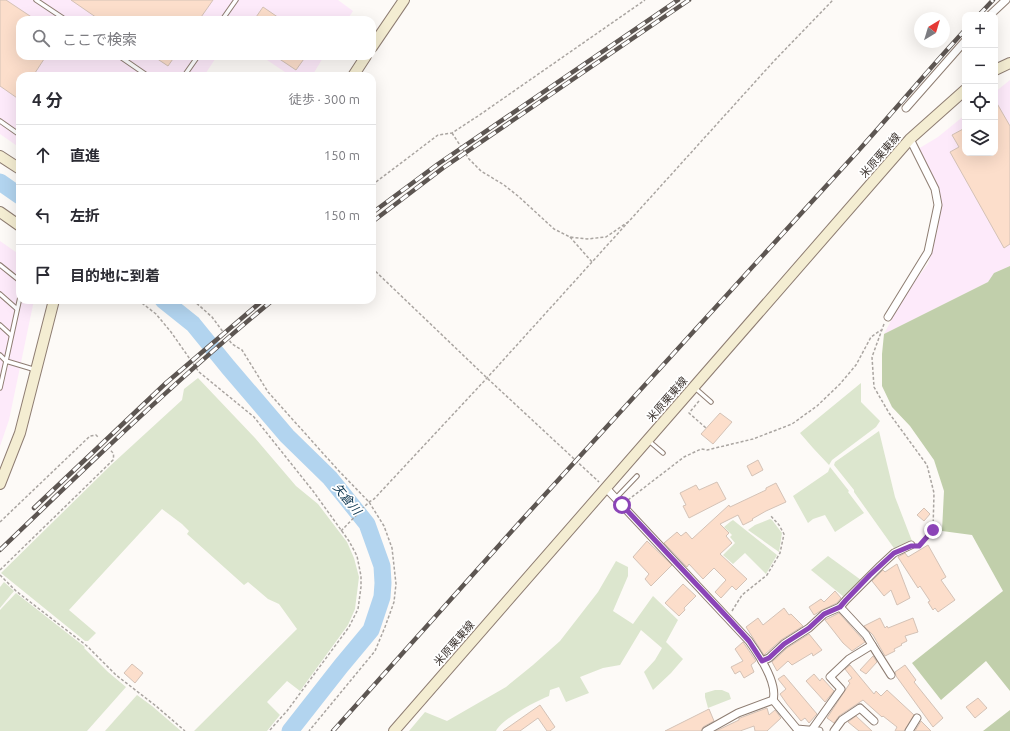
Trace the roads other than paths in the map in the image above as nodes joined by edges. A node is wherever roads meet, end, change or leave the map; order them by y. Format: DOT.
graph roads {
  1 [pos="36,0"];
  2 [pos="236,0"];
  3 [pos="404,0"];
  4 [pos="1006,0"];
  5 [pos="993,12"];
  6 [pos="60,16"];
  7 [pos="225,16"];
  8 [pos="376,41"];
  9 [pos="962,44"];
  10 [pos="125,60"];
  11 [pos="195,60"];
  12 [pos="363,60"];
  13 [pos="1010,63"];
  14 [pos="998,69"];
  15 [pos="142,72"];
  16 [pos="187,72"];
  17 [pos="356,72"];
  18 [pos="962,93"];
  19 [pos="906,108"];
  20 [pos="0,121"];
  21 [pos="16,132"];
  22 [pos="910,139"];
  23 [pos="0,156"];
  24 [pos="16,166"];
  25 [pos="0,212"];
  26 [pos="16,223"];
  27 [pos="0,265"];
  28 [pos="16,278"];
  29 [pos="0,294"];
  30 [pos="18,304"];
  31 [pos="53,304"];
  32 [pos="17,309"];
  33 [pos="888,317"];
  34 [pos="0,325"];
  35 [pos="11,335"];
  36 [pos="0,355"];
  37 [pos="6,361"];
  38 [pos="36,370"];
  39 [pos="0,386"];
  40 [pos="694,392"];
  41 [pos="711,402"];
  42 [pos="648,440"];
  43 [pos="664,453"];
  44 [pos="637,476"];
  45 [pos="0,484"];
  46 [pos="606,488"];
  47 [pos="616,498"];
  48 [pos="911,546"];
  49 [pos="840,607"];
  50 [pos="872,645"];
  51 [pos="762,661"];
  52 [pos="891,675"];
  53 [pos="773,700"];
  54 [pos="917,718"];
  55 [pos="874,721"];
  56 [pos="811,730"];
  57 [pos="394,731"];
  58 [pos="706,731"];
  59 [pos="819,731"];
  60 [pos="834,731"];
  61 [pos="909,731"];
  1 -- 6 [label="lane"];
  2 -- 7 [label="lane"];
  3 -- 8 [label="main road"];
  4 -- 5 [label="street"];
  9 -- 19 [label="street"];
  10 -- 15 [label="lane"];
  11 -- 16 [label="lane"];
  12 -- 17 [label="main road"];
  13 -- 14 [label="main road"];
  18 -- 22 [label="main road, 米原栗東線"];
  20 -- 21 [label="lane"];
  22 -- 33 [label="street"];
  22 -- 40 [label="main road, 米原栗東線"];
  23 -- 24 [label="main road"];
  25 -- 26 [label="main road"];
  27 -- 28 [label="lane"];
  29 -- 32 [label="lane"];
  30 -- 32 [label="lane"];
  31 -- 38 [label="main road"];
  32 -- 35 [label="lane"];
  34 -- 35 [label="lane"];
  35 -- 37 [label="lane"];
  36 -- 37 [label="lane"];
  37 -- 38 [label="lane"];
  37 -- 39 [label="lane"];
  38 -- 45 [label="main road"];
  40 -- 41 [label="lane"];
  40 -- 42 [label="main road, 米原栗東線"];
  42 -- 43 [label="lane"];
  42 -- 46 [label="main road, 米原栗東線"];
  44 -- 47 [label="lane"];
  46 -- 47 [label="street"];
  46 -- 57 [label="main road, 米原栗東線"];
  47 -- 51 [label="street"];
  48 -- 49 [label="street"];
  49 -- 50 [label="street"];
  49 -- 51 [label="street"];
  50 -- 52 [label="street"];
  50 -- 56 [label="street"];
  51 -- 53 [label="street"];
  53 -- 56 [label="street"];
  53 -- 58 [label="street"];
  54 -- 61 [label="street"];
  55 -- 60 [label="street"];
  56 -- 59 [label="street"];
}
